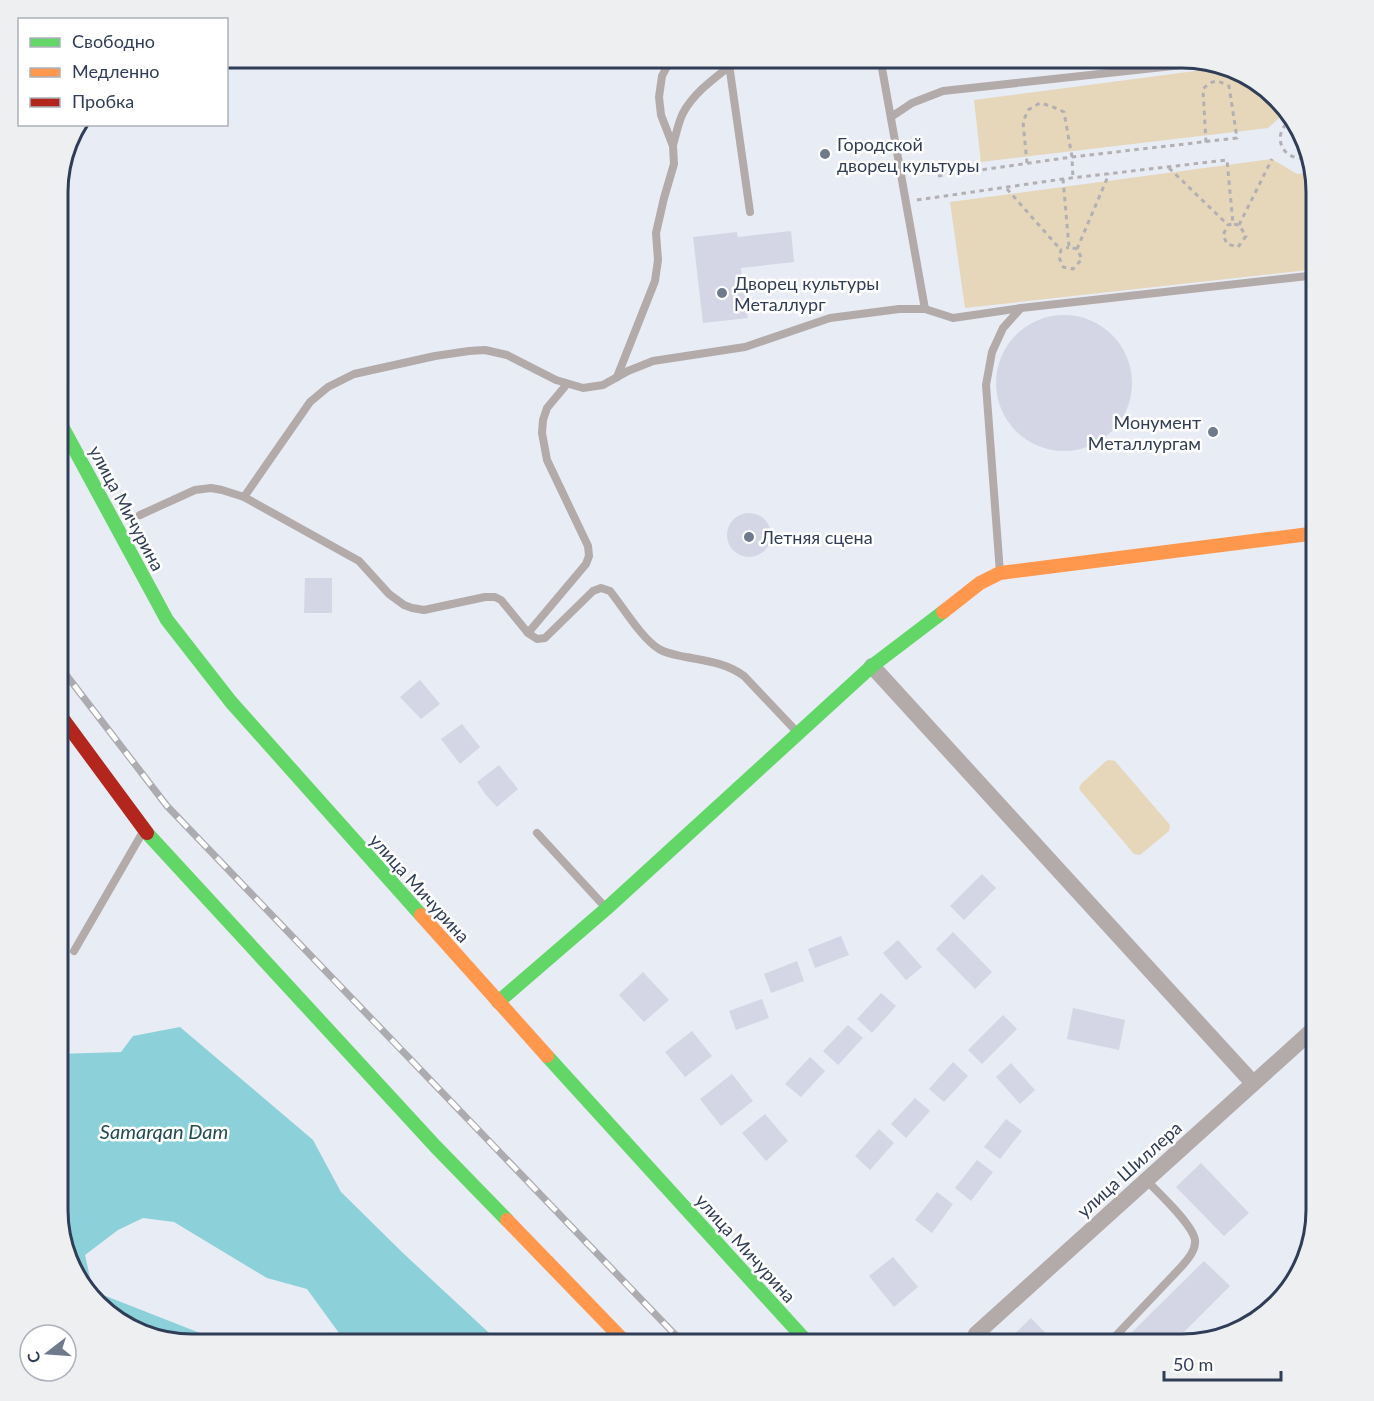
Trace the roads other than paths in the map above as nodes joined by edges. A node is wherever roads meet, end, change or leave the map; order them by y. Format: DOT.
graph roads {
  1 [pos="666,68"];
  2 [pos="723,68"];
  3 [pos="730,68"];
  4 [pos="882,68"];
  5 [pos="1132,68"];
  6 [pos="891,117"];
  7 [pos="673,146"];
  8 [pos="750,212"];
  9 [pos="1306,276"];
  10 [pos="1021,308"];
  11 [pos="925,309"];
  12 [pos="616,377"];
  13 [pos="567,384"];
  14 [pos="68,437"];
  15 [pos="244,497"];
  16 [pos="140,515"];
  17 [pos="1306,535"];
  18 [pos="1000,573"];
  19 [pos="528,633"];
  20 [pos="872,666"];
  21 [pos="68,726"];
  22 [pos="798,734"];
  23 [pos="144,830"];
  24 [pos="537,833"];
  25 [pos="606,909"];
  26 [pos="74,951"];
  27 [pos="498,1002"];
  28 [pos="1306,1036"];
  29 [pos="1253,1083"];
  30 [pos="1146,1180"];
  31 [pos="617,1334"];
  32 [pos="800,1334"];
  33 [pos="976,1334"];
  34 [pos="1117,1334"];
  1 -- 7 [label="lane"];
  2 -- 7 [label="lane"];
  3 -- 8 [label="lane"];
  4 -- 6 [label="lane"];
  5 -- 6 [label="lane"];
  6 -- 11 [label="lane"];
  7 -- 12 [label="lane"];
  9 -- 10 [label="lane"];
  10 -- 11 [label="lane"];
  10 -- 18 [label="lane"];
  11 -- 12 [label="lane"];
  12 -- 13 [label="lane"];
  13 -- 15 [label="lane"];
  13 -- 19 [label="lane"];
  14 -- 27 [label="street, улица Мичурина"];
  15 -- 16 [label="lane"];
  15 -- 19 [label="lane"];
  17 -- 18 [label="street"];
  18 -- 20 [label="street"];
  19 -- 22 [label="lane"];
  20 -- 22 [label="street"];
  20 -- 29 [label="street"];
  21 -- 23 [label="street"];
  22 -- 25 [label="street"];
  23 -- 26 [label="lane"];
  23 -- 31 [label="street"];
  24 -- 25 [label="lane"];
  25 -- 27 [label="street"];
  27 -- 32 [label="street, улица Мичурина"];
  28 -- 29 [label="street, улица Шиллера"];
  29 -- 30 [label="street, улица Шиллера"];
  30 -- 33 [label="street, улица Шиллера"];
  30 -- 34 [label="lane"];
}
